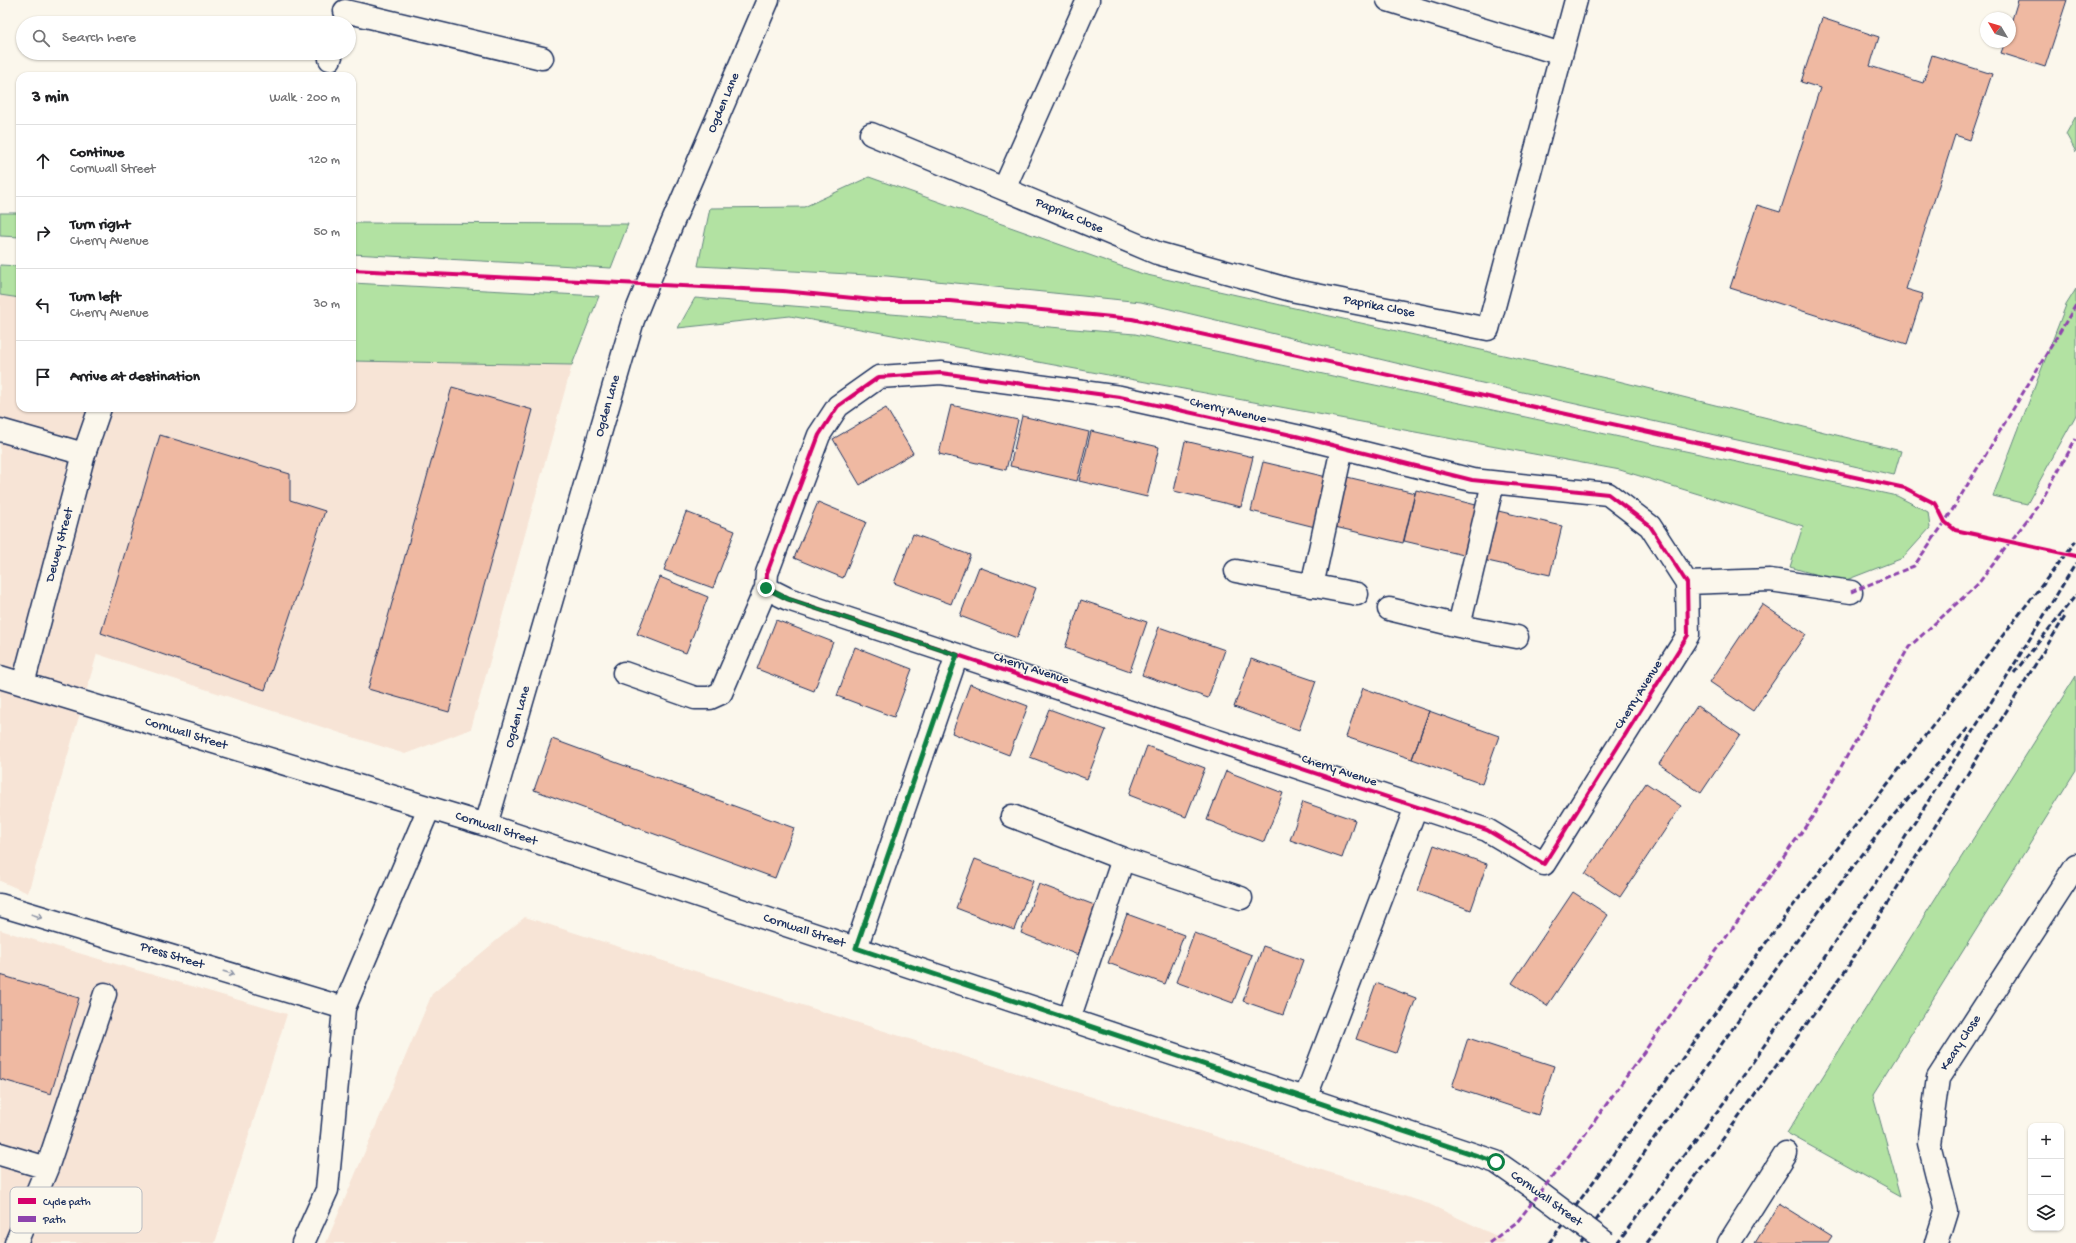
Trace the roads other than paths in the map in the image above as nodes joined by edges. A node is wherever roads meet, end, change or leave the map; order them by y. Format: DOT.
graph roads {
  1 [pos="768,0"];
  2 [pos="1088,0"];
  3 [pos="1388,0"];
  4 [pos="1576,0"];
  5 [pos="343,11"];
  6 [pos="1561,54"];
  7 [pos="542,58"];
  8 [pos="871,134"];
  9 [pos="1004,189"];
  10 [pos="99,412"];
  11 [pos="0,430"];
  12 [pos="1342,448"];
  13 [pos="84,454"];
  14 [pos="1493,482"];
  15 [pos="1236,571"];
  16 [pos="1687,583"];
  17 [pos="1312,586"];
  18 [pos="766,588"];
  19 [pos="1851,592"];
  20 [pos="1357,594"];
  21 [pos="1389,609"];
  22 [pos="1459,626"];
  23 [pos="1517,637"];
  24 [pos="957,655"];
  25 [pos="624,673"];
  26 [pos="0,677"];
  27 [pos="23,684"];
  28 [pos="1416,807"];
  29 [pos="429,808"];
  30 [pos="1012,816"];
  31 [pos="486,825"];
  32 [pos="1123,859"];
  33 [pos="2076,865"];
  34 [pos="1241,898"];
  35 [pos="0,905"];
  36 [pos="856,948"];
  37 [pos="105,994"];
  38 [pos="344,1008"];
  39 [pos="1069,1019"];
  40 [pos="1305,1098"];
  41 [pos="1786,1153"];
  42 [pos="0,1154"];
  43 [pos="47,1168"];
  44 [pos="39,1187"];
  45 [pos="20,1233"];
  46 [pos="16,1243"];
  47 [pos="303,1243"];
  48 [pos="1606,1243"];
  49 [pos="1729,1243"];
  50 [pos="1936,1243"];
  1 -- 31 [label="street, Ogden Lane"];
  2 -- 9 [label="street"];
  3 -- 6 [label="street"];
  4 -- 6 [label="street, Paprika Close"];
  5 -- 7 [label="street"];
  6 -- 9 [label="street, Paprika Close"];
  8 -- 9 [label="street, Paprika Close"];
  10 -- 13 [label="street, Dewey Street"];
  11 -- 13 [label="street"];
  12 -- 14 [label="street, Cherry Avenue"];
  12 -- 17 [label="street"];
  12 -- 18 [label="street, Cherry Avenue"];
  13 -- 27 [label="street, Dewey Street"];
  14 -- 16 [label="street, Cherry Avenue"];
  14 -- 22 [label="street"];
  15 -- 17 [label="street"];
  16 -- 19 [label="street"];
  16 -- 28 [label="street, Cherry Avenue"];
  17 -- 20 [label="street"];
  18 -- 24 [label="street, Cherry Avenue"];
  18 -- 25 [label="street"];
  21 -- 22 [label="street"];
  22 -- 23 [label="street"];
  24 -- 28 [label="street, Cherry Avenue"];
  24 -- 36 [label="street"];
  26 -- 27 [label="street, Cornwall Street"];
  27 -- 29 [label="street, Cornwall Street"];
  28 -- 40 [label="street"];
  29 -- 31 [label="street, Cornwall Street"];
  29 -- 38 [label="street"];
  30 -- 32 [label="street"];
  31 -- 36 [label="street, Cornwall Street"];
  32 -- 34 [label="street"];
  32 -- 39 [label="street"];
  33 -- 50 [label="street, Keary Close"];
  35 -- 38 [label="street, Press Street, one-way"];
  36 -- 39 [label="street, Cornwall Street"];
  37 -- 43 [label="street"];
  38 -- 47 [label="street"];
  39 -- 40 [label="street, Cornwall Street"];
  40 -- 48 [label="street, Cornwall Street, bridge"];
  41 -- 49 [label="street"];
  42 -- 43 [label="street"];
  43 -- 44 [label="street"];
  45 -- 46 [label="street"];
}
